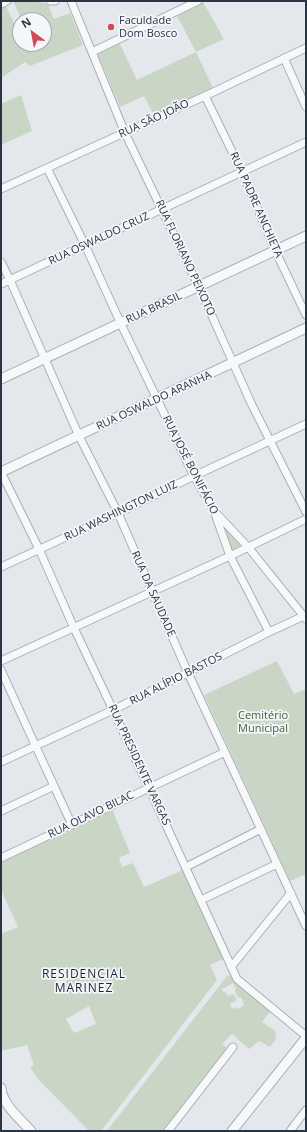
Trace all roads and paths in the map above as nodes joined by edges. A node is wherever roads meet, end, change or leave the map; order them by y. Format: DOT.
graph roads {
  1 [pos="7,1"];
  2 [pos="50,1"];
  3 [pos="55,1"];
  4 [pos="71,1"];
  5 [pos="198,1"];
  6 [pos="1,4"];
  7 [pos="306,48"];
  8 [pos="92,52"];
  9 [pos="284,58"];
  10 [pos="204,96"];
  11 [pos="306,107"];
  12 [pos="125,133"];
  13 [pos="306,142"];
  14 [pos="47,168"];
  15 [pos="242,172"];
  16 [pos="1,189"];
  17 [pos="162,210"];
  18 [pos="306,236"];
  19 [pos="85,245"];
  20 [pos="275,250"];
  21 [pos="1,262"];
  22 [pos="10,280"];
  23 [pos="1,284"];
  24 [pos="199,287"];
  25 [pos="306,316"];
  26 [pos="121,324"];
  27 [pos="306,328"];
  28 [pos="44,359"];
  29 [pos="234,363"];
  30 [pos="1,379"];
  31 [pos="157,399"];
  32 [pos="306,424"];
  33 [pos="79,436"];
  34 [pos="270,440"];
  35 [pos="1,472"];
  36 [pos="194,476"];
  37 [pos="214,510"];
  38 [pos="306,512"];
  39 [pos="118,513"];
  40 [pos="306,519"];
  41 [pos="248,547"];
  42 [pos="40,549"];
  43 [pos="230,556"];
  44 [pos="1,567"];
  45 [pos="152,592"];
  46 [pos="305,617"];
  47 [pos="74,628"];
  48 [pos="269,632"];
  49 [pos="1,661"];
  50 [pos="1,670"];
  51 [pos="188,673"];
  52 [pos="113,710"];
  53 [pos="36,747"];
  54 [pos="225,752"];
  55 [pos="1,762"];
  56 [pos="54,786"];
  57 [pos="149,788"];
  58 [pos="1,811"];
  59 [pos="72,824"];
  60 [pos="261,829"];
  61 [pos="1,858"];
  62 [pos="277,864"];
  63 [pos="186,867"];
  64 [pos="291,893"];
  65 [pos="201,900"];
  66 [pos="306,926"];
  67 [pos="231,966"];
  68 [pos="306,1037"];
  69 [pos="233,1047"];
  70 [pos="1,1088"];
  71 [pos="306,1110"];
  72 [pos="31,1131"];
  73 [pos="168,1131"];
  74 [pos="232,1131"];
  75 [pos="290,1131"];
  1 -- 6 [label="street"];
  2 -- 3 [label="street"];
  4 -- 8 [label="street, RUA FLORIANO PEIXOTO"];
  5 -- 8 [label="street"];
  7 -- 9 [label="street, RUA SÃO JOÃO"];
  8 -- 12 [label="street, RUA FLORIANO PEIXOTO"];
  9 -- 10 [label="street, RUA SÃO JOÃO"];
  9 -- 11 [label="street"];
  10 -- 12 [label="street, RUA SÃO JOÃO"];
  10 -- 15 [label="street, RUA PADRE ANCHIETA"];
  12 -- 14 [label="street, RUA SÃO JOÃO"];
  12 -- 17 [label="street, RUA FLORIANO PEIXOTO"];
  13 -- 15 [label="street, RUA OSWALDO CRUZ"];
  14 -- 16 [label="street, RUA SÃO JOÃO"];
  14 -- 19 [label="street, RUA JOSÉ BONIFÁCIO"];
  15 -- 17 [label="street, RUA OSWALDO CRUZ"];
  15 -- 20 [label="street, RUA PADRE ANCHIETA"];
  17 -- 19 [label="street, RUA OSWALDO CRUZ"];
  17 -- 24 [label="street, RUA FLORIANO PEIXOTO"];
  18 -- 20 [label="street, RUA BRASIL"];
  19 -- 22 [label="street, RUA OSWALDO CRUZ"];
  19 -- 26 [label="street, RUA JOSÉ BONIFÁCIO"];
  20 -- 24 [label="street, RUA BRASIL"];
  20 -- 25 [label="street, RUA PADRE ANCHIETA"];
  21 -- 22 [label="street, RUA DA SAUDADE"];
  22 -- 23 [label="street, RUA OSWALDO CRUZ"];
  22 -- 28 [label="street, RUA DA SAUDADE"];
  24 -- 26 [label="street, RUA BRASIL"];
  24 -- 29 [label="street, RUA FLORIANO PEIXOTO"];
  26 -- 28 [label="street, RUA BRASIL"];
  26 -- 31 [label="street, RUA JOSÉ BONIFÁCIO"];
  27 -- 29 [label="street, RUA OSWALDO ARANHA"];
  28 -- 30 [label="street, RUA BRASIL"];
  28 -- 33 [label="street, RUA DA SAUDADE"];
  29 -- 31 [label="street, RUA OSWALDO ARANHA"];
  29 -- 34 [label="street, RUA FLORIANO PEIXOTO"];
  31 -- 33 [label="street, RUA OSWALDO ARANHA"];
  31 -- 36 [label="street, RUA JOSÉ BONIFÁCIO"];
  32 -- 34 [label="street, RUA WASHINGTON LUIZ"];
  33 -- 35 [label="street, RUA OSWALDO ARANHA"];
  33 -- 39 [label="street, RUA DA SAUDADE"];
  34 -- 36 [label="street, RUA WASHINGTON LUIZ"];
  34 -- 38 [label="street, RUA FLORIANO PEIXOTO"];
  35 -- 42 [label="street, RUA PRESIDENTE VARGAS"];
  36 -- 37 [label="street, RUA JOSÉ BONIFÁCIO"];
  36 -- 39 [label="street, RUA WASHINGTON LUIZ"];
  37 -- 41 [label="street"];
  37 -- 43 [label="street, RUA JOSÉ BONIFÁCIO"];
  39 -- 42 [label="street, RUA WASHINGTON LUIZ"];
  39 -- 45 [label="street, RUA DA SAUDADE"];
  40 -- 41 [label="street"];
  41 -- 43 [label="street"];
  41 -- 46 [label="street"];
  42 -- 44 [label="street, RUA WASHINGTON LUIZ"];
  42 -- 47 [label="street, RUA PRESIDENTE VARGAS"];
  43 -- 45 [label="street"];
  43 -- 48 [label="street, RUA JOSÉ BONIFÁCIO"];
  45 -- 47 [label="street"];
  45 -- 51 [label="street, RUA DA SAUDADE"];
  46 -- 48 [label="street, RUA ALÍPIO BASTOS"];
  47 -- 49 [label="street"];
  47 -- 52 [label="street, RUA PRESIDENTE VARGAS"];
  48 -- 51 [label="street, RUA ALÍPIO BASTOS"];
  50 -- 53 [label="street"];
  51 -- 52 [label="street, RUA ALÍPIO BASTOS"];
  51 -- 54 [label="street, RUA DA SAUDADE"];
  52 -- 53 [label="street, RUA ALÍPIO BASTOS"];
  52 -- 57 [label="street, RUA PRESIDENTE VARGAS"];
  53 -- 55 [label="street, RUA ALÍPIO BASTOS"];
  53 -- 56 [label="street"];
  54 -- 57 [label="street, RUA OLAVO BILAC"];
  54 -- 60 [label="street, RUA DA SAUDADE"];
  56 -- 58 [label="street"];
  56 -- 59 [label="street"];
  57 -- 59 [label="street, RUA OLAVO BILAC"];
  57 -- 63 [label="street, RUA PRESIDENTE VARGAS"];
  59 -- 61 [label="street, RUA OLAVO BILAC"];
  60 -- 62 [label="street, RUA DA SAUDADE"];
  60 -- 63 [label="street"];
  62 -- 64 [label="street, RUA DA SAUDADE"];
  62 -- 65 [label="street"];
  63 -- 65 [label="street, RUA PRESIDENTE VARGAS"];
  64 -- 66 [label="street, RUA DA SAUDADE"];
  64 -- 67 [label="street"];
  65 -- 67 [label="street, RUA PRESIDENTE VARGAS"];
  67 -- 68 [label="street, RUA PRESIDENTE VARGAS"];
  68 -- 74 [label="street"];
  69 -- 73 [label="street"];
  70 -- 72 [label="street"];
  71 -- 75 [label="street"];
}
